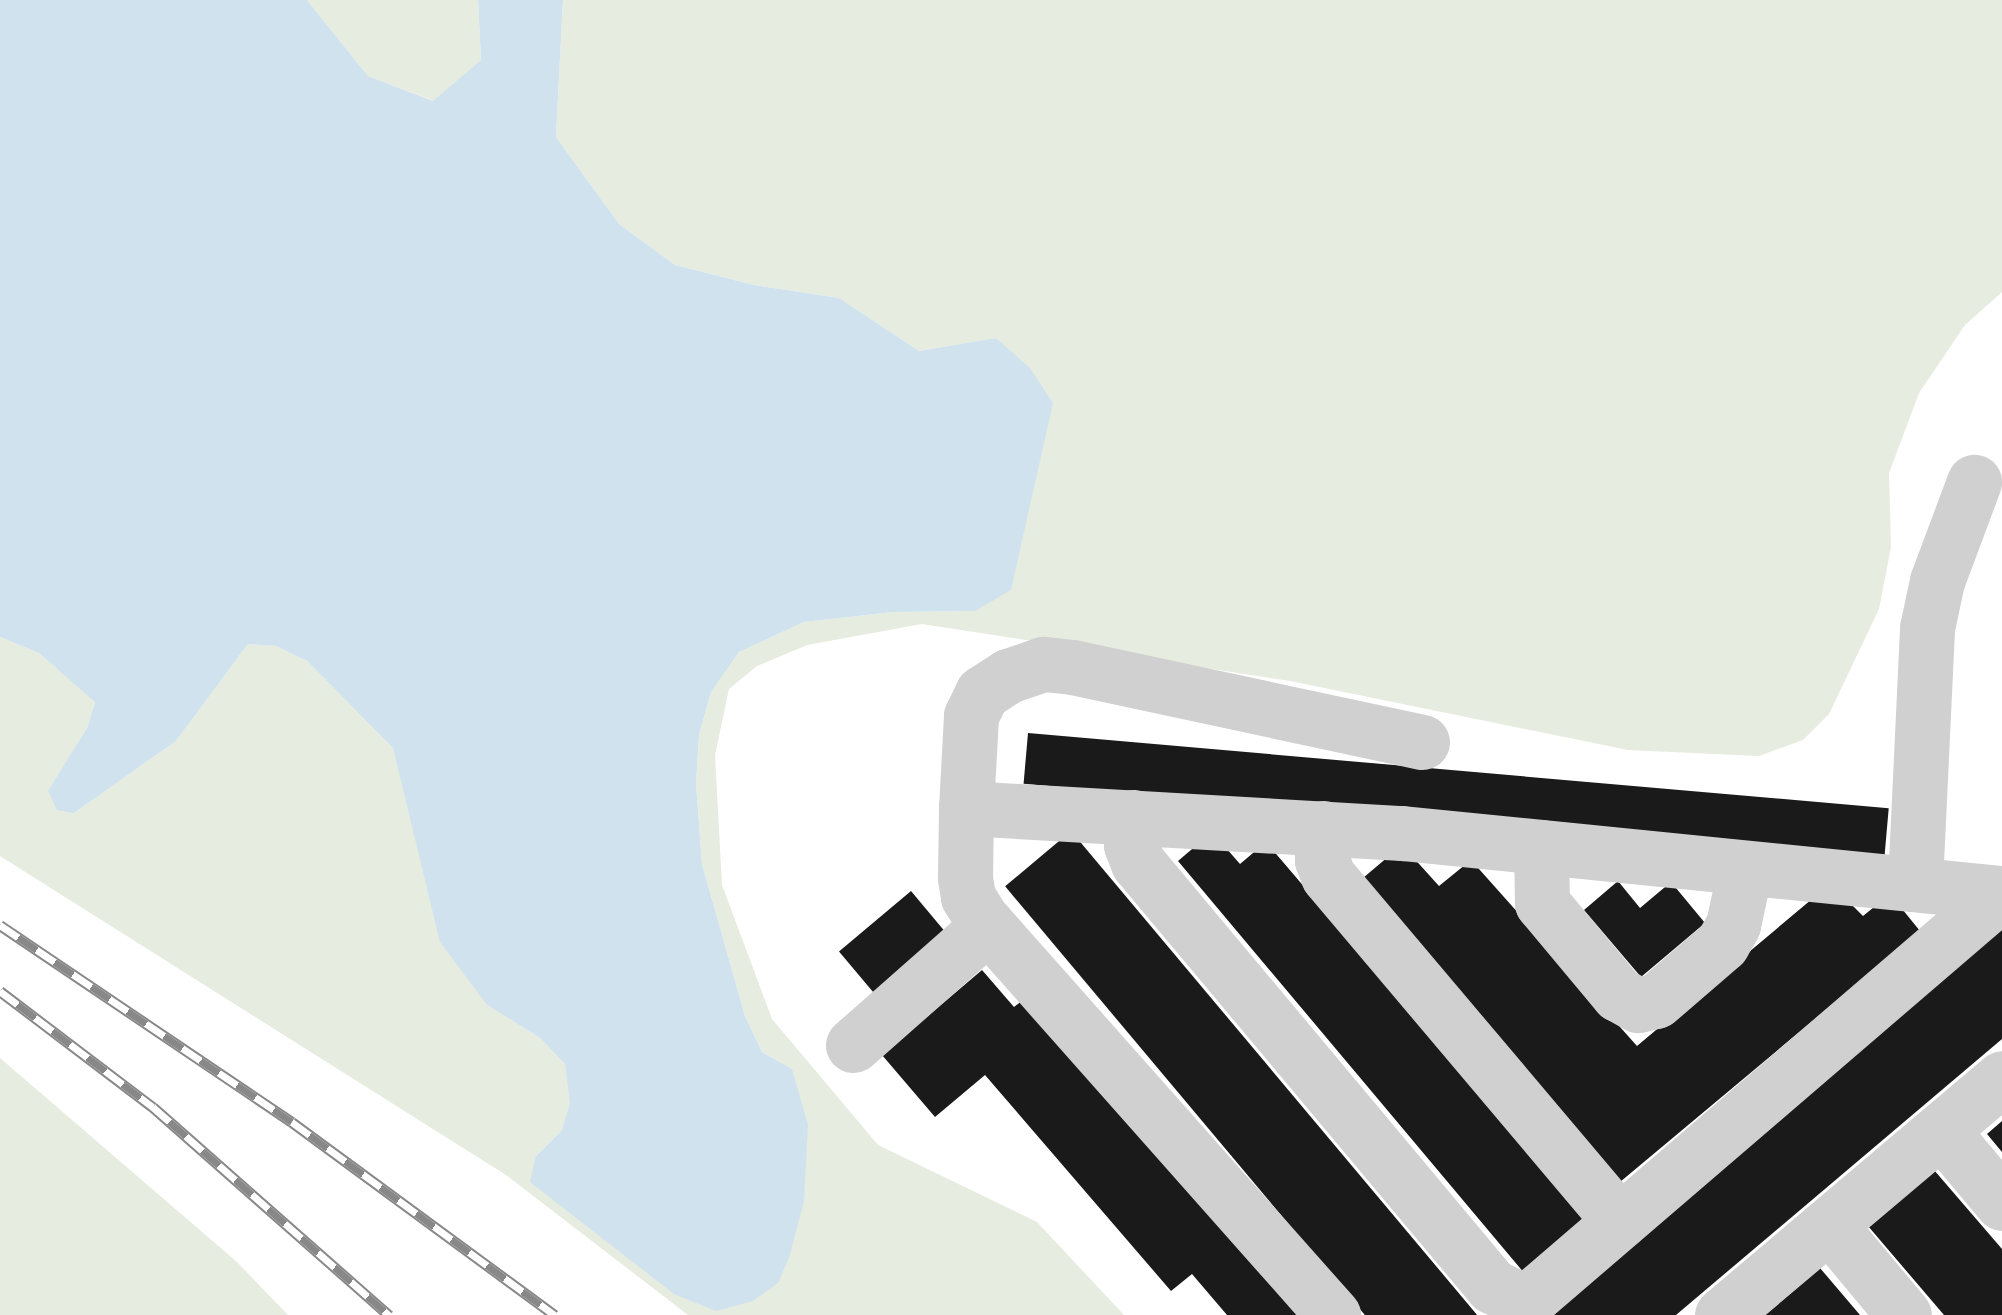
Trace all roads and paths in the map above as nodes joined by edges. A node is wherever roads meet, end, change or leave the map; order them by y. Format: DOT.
graph roads {
  1 [pos="1974,482"];
  2 [pos="1422,742"];
  3 [pos="966,808"];
  4 [pos="1133,817"];
  5 [pos="1323,828"];
  6 [pos="1541,847"];
  7 [pos="1745,869"];
  8 [pos="1914,884"];
  9 [pos="2001,893"];
  10 [pos="988,926"];
  11 [pos="854,1046"];
  12 [pos="2002,1078"];
  13 [pos="1940,1130"];
  14 [pos="2002,1202"];
  15 [pos="1620,1220"];
  16 [pos="1829,1225"];
  17 [pos="1334,1315"];
  18 [pos="1722,1315"];
  19 [pos="1904,1315"];
  1 -- 8 [label="lane"];
  2 -- 3 [label="lane"];
  3 -- 4 [label="lane"];
  3 -- 10 [label="lane"];
  4 -- 5 [label="lane"];
  4 -- 15 [label="lane"];
  5 -- 6 [label="lane"];
  5 -- 15 [label="lane"];
  6 -- 7 [label="lane"];
  6 -- 7 [label="lane"];
  7 -- 8 [label="lane"];
  8 -- 9 [label="lane"];
  9 -- 15 [label="lane"];
  10 -- 11 [label="lane"];
  10 -- 17 [label="lane"];
  12 -- 13 [label="lane"];
  13 -- 14 [label="lane"];
  13 -- 16 [label="lane"];
  16 -- 18 [label="lane"];
  16 -- 19 [label="lane"];
}
